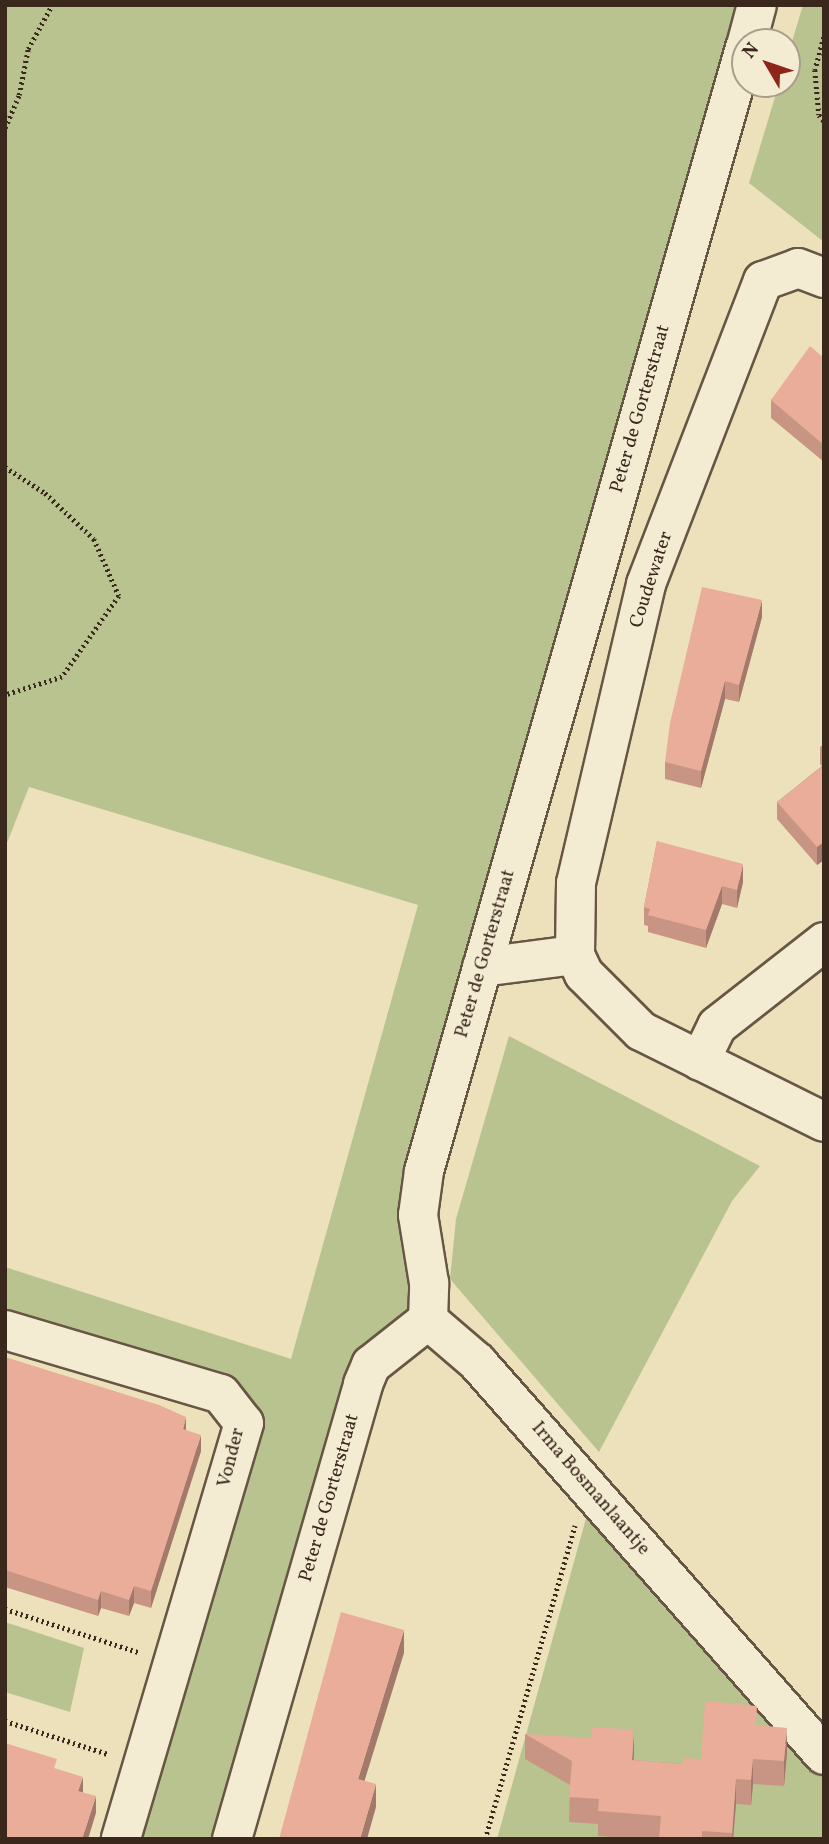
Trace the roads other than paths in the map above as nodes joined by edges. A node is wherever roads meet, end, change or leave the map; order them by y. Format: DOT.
graph roads {
  1 [pos="757,5"];
  2 [pos="751,28"];
  3 [pos="731,97"];
  4 [pos="824,278"];
  5 [pos="824,942"];
  6 [pos="575,955"];
  7 [pos="482,967"];
  8 [pos="699,1061"];
  9 [pos="824,1122"];
  10 [pos="428,1320"];
  11 [pos="5,1330"];
  12 [pos="824,1755"];
  13 [pos="121,1839"];
  14 [pos="232,1839"];
  1 -- 2 [label="street"];
  3 -- 7 [label="street, Peter de Gorterstraat"];
  4 -- 6 [label="street, Coudewater"];
  5 -- 8 [label="street"];
  6 -- 7 [label="street"];
  6 -- 8 [label="street"];
  7 -- 10 [label="street, Peter de Gorterstraat"];
  8 -- 9 [label="street"];
  10 -- 12 [label="street, Irma Bosmanlaantje"];
  10 -- 14 [label="street, Peter de Gorterstraat"];
  11 -- 13 [label="street, Vonder"];
}
